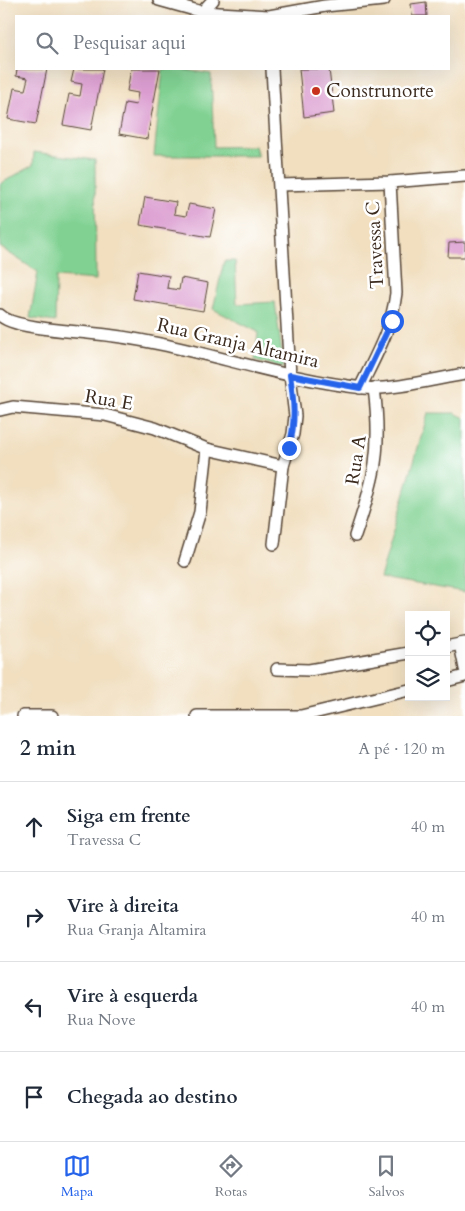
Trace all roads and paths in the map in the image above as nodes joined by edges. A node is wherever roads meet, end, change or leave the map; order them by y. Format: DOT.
graph roads {
  1 [pos="159,0"];
  2 [pos="213,0"];
  3 [pos="384,0"];
  4 [pos="326,3"];
  5 [pos="202,12"];
  6 [pos="252,15"];
  7 [pos="273,15"];
  8 [pos="272,70"];
  9 [pos="465,176"];
  10 [pos="390,182"];
  11 [pos="280,185"];
  12 [pos="2,317"];
  13 [pos="465,374"];
  14 [pos="290,375"];
  15 [pos="360,388"];
  16 [pos="374,388"];
  17 [pos="0,410"];
  18 [pos="207,449"];
  19 [pos="283,466"];
  20 [pos="355,536"];
  21 [pos="274,544"];
  22 [pos="185,561"];
  23 [pos="462,644"];
  24 [pos="405,654"];
  25 [pos="277,669"];
  26 [pos="465,669"];
  27 [pos="465,676"];
  28 [pos="450,680"];
  29 [pos="405,691"];
  30 [pos="23,716"];
  31 [pos="52,716"];
  32 [pos="197,716"];
  33 [pos="302,716"];
  1 -- 5 [label="street"];
  2 -- 5 [label="street"];
  3 -- 4 [label="street"];
  4 -- 7 [label="street"];
  5 -- 6 [label="street"];
  8 -- 11 [label="street"];
  9 -- 10 [label="street"];
  10 -- 11 [label="street"];
  10 -- 15 [label="street, Travessa C"];
  11 -- 14 [label="street"];
  12 -- 14 [label="street, Rua Granja Altamira"];
  13 -- 16 [label="street, Rua Granja Altamira"];
  14 -- 15 [label="street, Rua Granja Altamira"];
  14 -- 19 [label="street"];
  15 -- 16 [label="street, Rua Granja Altamira"];
  16 -- 20 [label="street, Rua A"];
  17 -- 18 [label="street, Rua E"];
  18 -- 19 [label="street, Rua E"];
  18 -- 22 [label="street"];
  19 -- 21 [label="street"];
  23 -- 26 [label="street"];
  24 -- 25 [label="street"];
  27 -- 28 [label="street"];
  29 -- 33 [label="street"];
  30 -- 31 [label="street"];
  32 -- 33 [label="street"];
}
